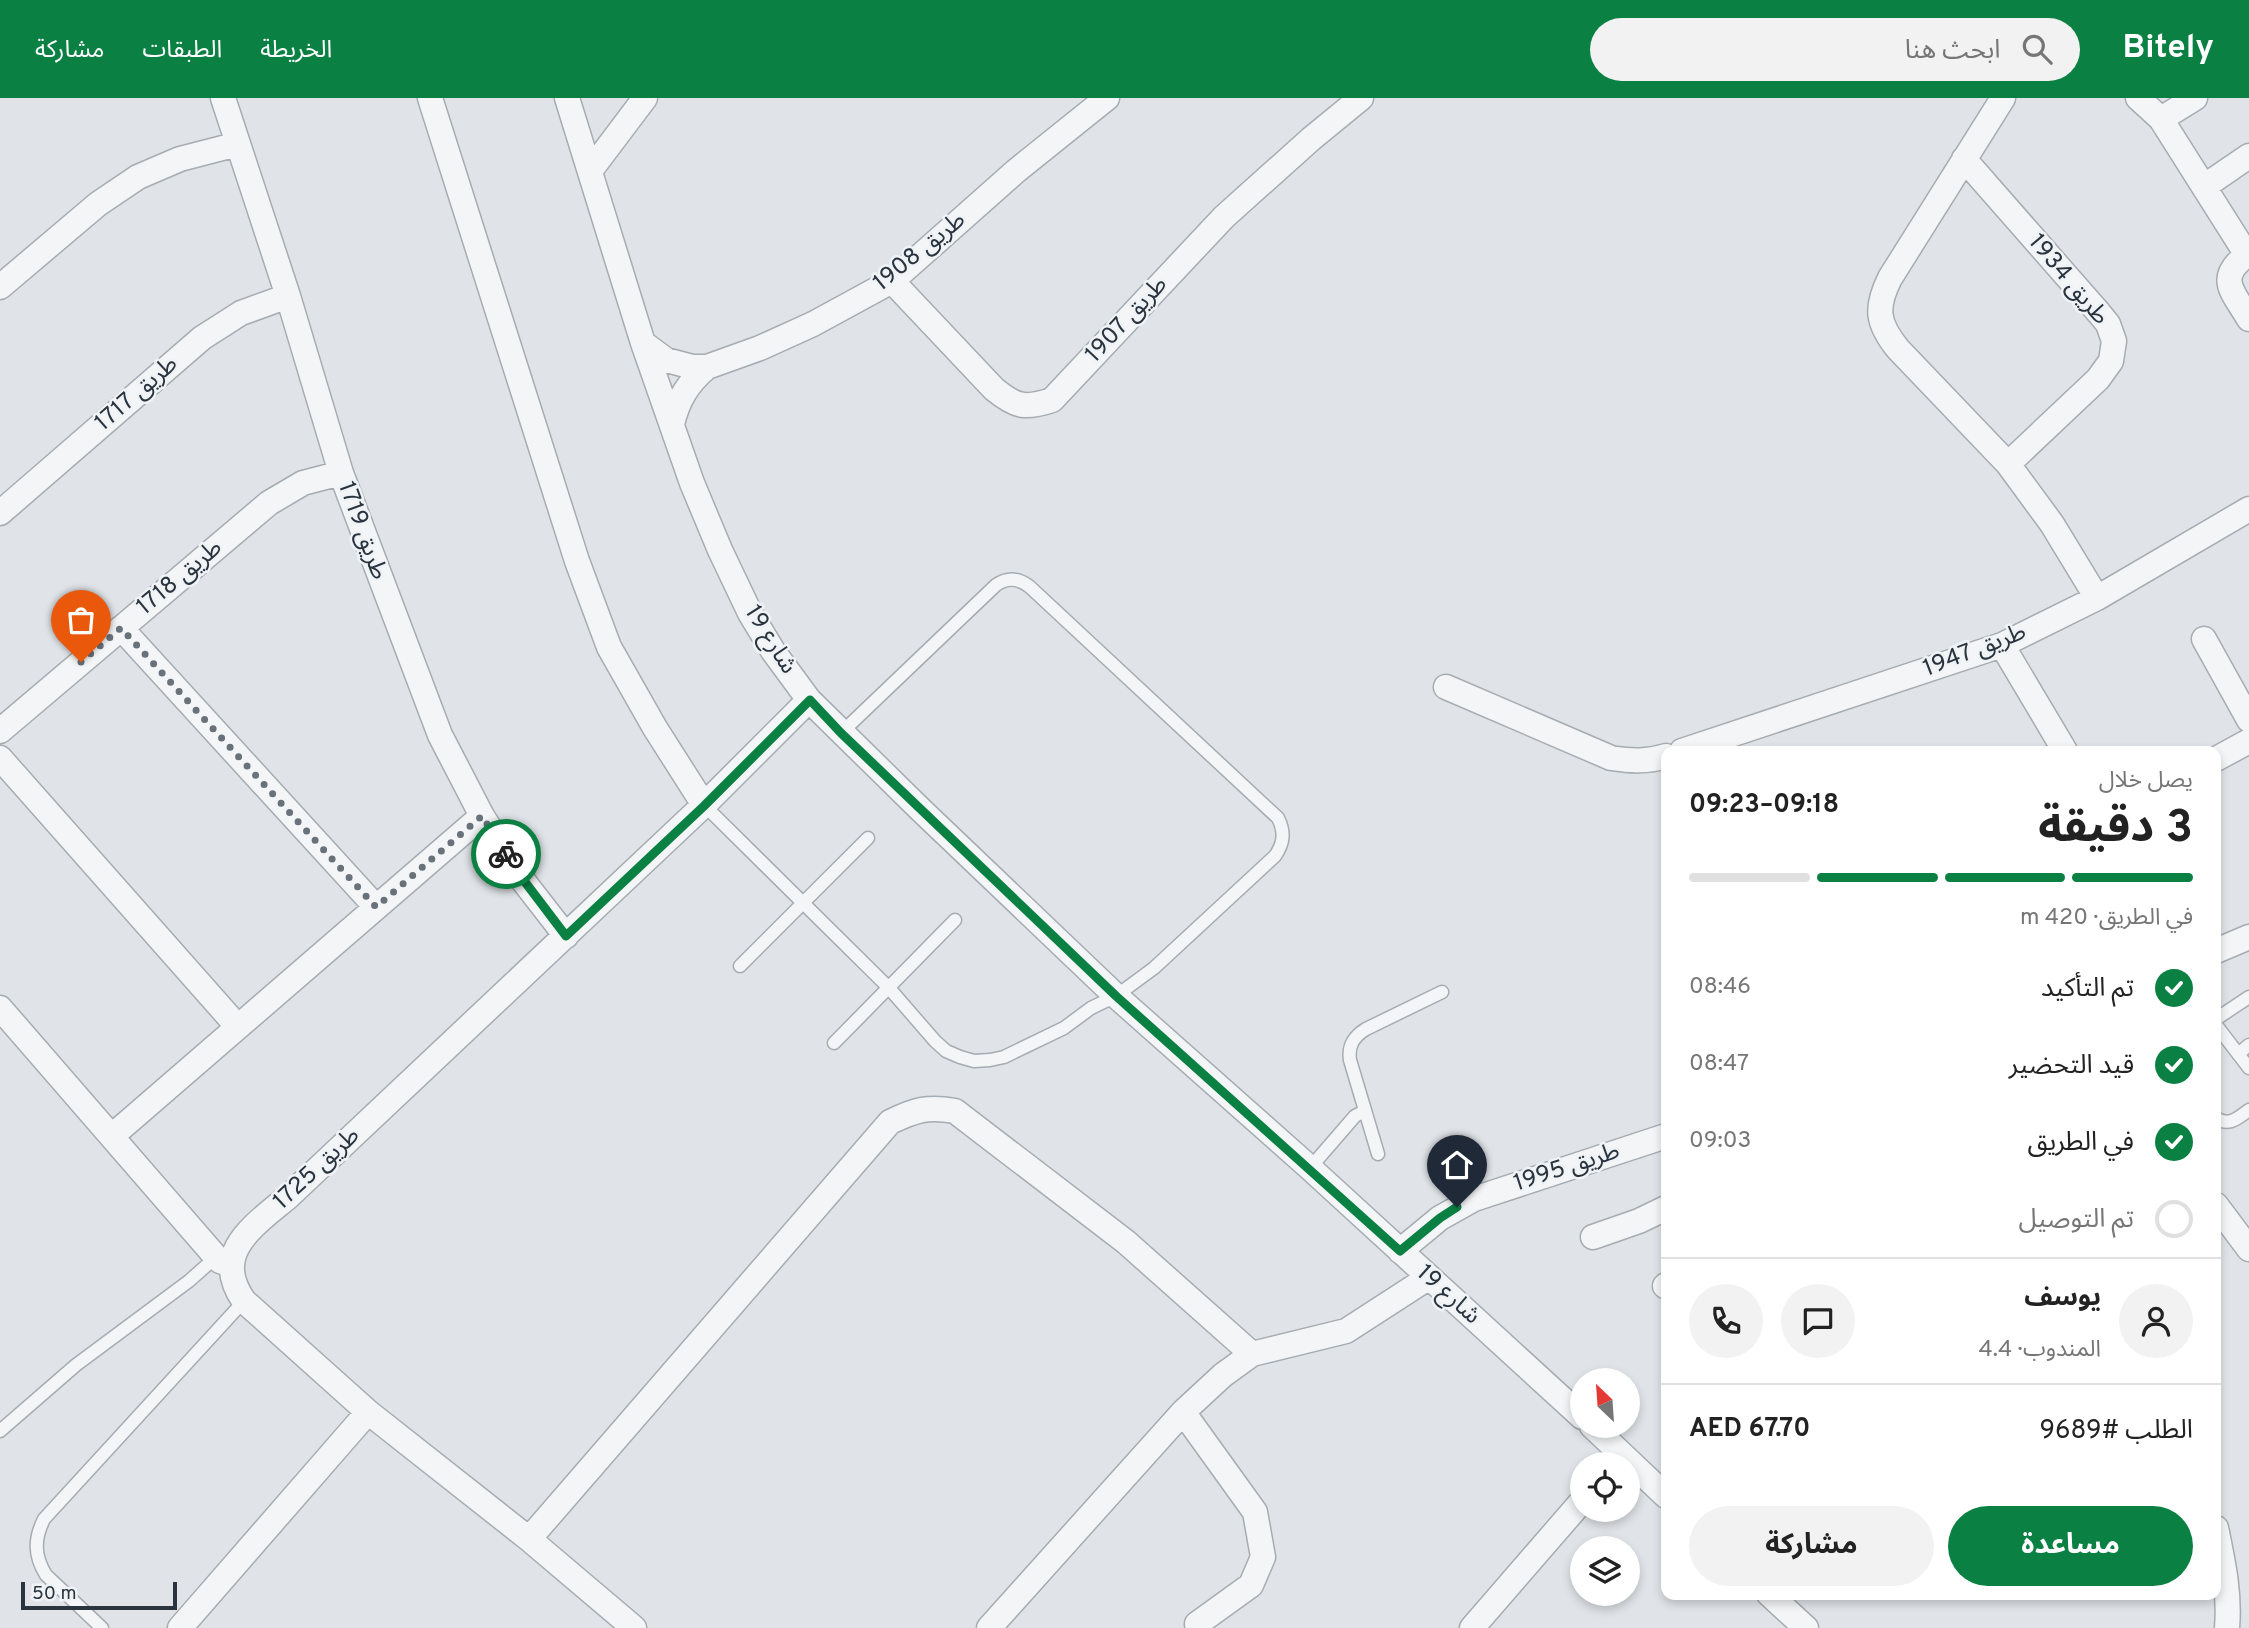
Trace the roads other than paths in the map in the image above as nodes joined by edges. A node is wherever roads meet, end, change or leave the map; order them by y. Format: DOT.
graph roads {
  1 [pos="223,98"];
  2 [pos="430,98"];
  3 [pos="567,98"];
  4 [pos="645,98"];
  5 [pos="1107,98"];
  6 [pos="1361,98"];
  7 [pos="2003,98"];
  8 [pos="2138,98"];
  9 [pos="2196,98"];
  10 [pos="2161,119"];
  11 [pos="238,144"];
  12 [pos="2249,156"];
  13 [pos="1964,159"];
  14 [pos="590,171"];
  15 [pos="2204,186"];
  16 [pos="2248,254"];
  17 [pos="892,281"];
  18 [pos="0,287"];
  19 [pos="288,296"];
  20 [pos="2249,319"];
  21 [pos="643,343"];
  22 [pos="708,367"];
  23 [pos="672,424"];
  24 [pos="2008,464"];
  25 [pos="341,473"];
  26 [pos="2249,509"];
  27 [pos="0,513"];
  28 [pos="2097,598"];
  29 [pos="121,628"];
  30 [pos="2204,639"];
  31 [pos="2002,645"];
  32 [pos="1446,687"];
  33 [pos="810,700"];
  34 [pos="2249,720"];
  35 [pos="0,731"];
  36 [pos="841,733"];
  37 [pos="2249,741"];
  38 [pos="1697,746"];
  39 [pos="2062,746"];
  40 [pos="2221,756"];
  41 [pos="1661,757"];
  42 [pos="0,758"];
  43 [pos="704,806"];
  44 [pos="482,816"];
  45 [pos="869,838"];
  46 [pos="803,904"];
  47 [pos="376,907"];
  48 [pos="955,920"];
  49 [pos="566,936"];
  50 [pos="2249,937"];
  51 [pos="2221,949"];
  52 [pos="740,966"];
  53 [pos="889,988"];
  54 [pos="1442,992"];
  55 [pos="1116,996"];
  56 [pos="2249,996"];
  57 [pos="0,1008"];
  58 [pos="2221,1018"];
  59 [pos="238,1027"];
  60 [pos="2221,1029"];
  61 [pos="834,1043"];
  62 [pos="2249,1045"];
  63 [pos="2238,1054"];
  64 [pos="2249,1068"];
  65 [pos="2249,1110"];
  66 [pos="1365,1111"];
  67 [pos="2221,1121"];
  68 [pos="112,1136"];
  69 [pos="1661,1138"];
  70 [pos="1378,1154"];
  71 [pos="1310,1168"];
  72 [pos="1661,1210"];
  73 [pos="2221,1212"];
  74 [pos="1593,1237"];
  75 [pos="2249,1249"];
  76 [pos="1400,1251"];
  77 [pos="224,1261"];
  78 [pos="1428,1279"];
  79 [pos="244,1301"];
  80 [pos="1252,1354"];
  81 [pos="1570,1406"];
  82 [pos="368,1412"];
  83 [pos="1183,1412"];
  84 [pos="0,1431"];
  85 [pos="1601,1438"];
  86 [pos="1612,1452"];
  87 [pos="1640,1476"];
  88 [pos="1661,1492"];
  89 [pos="1570,1516"];
  90 [pos="529,1538"];
  91 [pos="2221,1553"];
  92 [pos="1776,1600"];
  93 [pos="1197,1624"];
  94 [pos="102,1628"];
  95 [pos="180,1628"];
  96 [pos="634,1628"];
  97 [pos="989,1628"];
  98 [pos="1472,1628"];
  99 [pos="1806,1628"];
  100 [pos="2227,1628"];
  1 -- 11 [label="street, طريق 1719"];
  2 -- 43 [label="street"];
  3 -- 14 [label="street, شارع 19"];
  4 -- 14 [label="street"];
  5 -- 17 [label="street, طريق 1908"];
  6 -- 17 [label="street, طريق 1907"];
  7 -- 13 [label="street"];
  8 -- 10 [label="street"];
  9 -- 10 [label="street"];
  10 -- 15 [label="street"];
  11 -- 18 [label="street"];
  11 -- 19 [label="street, طريق 1719"];
  12 -- 15 [label="street"];
  13 -- 24 [label="street"];
  13 -- 24 [label="street, طريق 1934"];
  14 -- 21 [label="street, شارع 19"];
  15 -- 16 [label="street"];
  16 -- 20 [label="street"];
  17 -- 22 [label="street, طريق 1908"];
  19 -- 25 [label="street, طريق 1719"];
  19 -- 27 [label="street, طريق 1717"];
  21 -- 22 [label="street, طريق 1908"];
  21 -- 23 [label="street, شارع 19"];
  22 -- 23 [label="street, طريق 1908"];
  23 -- 33 [label="street, شارع 19"];
  24 -- 28 [label="street"];
  25 -- 29 [label="street, طريق 1718"];
  25 -- 44 [label="street, طريق 1719"];
  26 -- 28 [label="street, طريق 1947"];
  28 -- 31 [label="street, طريق 1947"];
  29 -- 35 [label="street, طريق 1718"];
  29 -- 47 [label="street"];
  30 -- 34 [label="street"];
  31 -- 38 [label="street, طريق 1947"];
  31 -- 39 [label="street"];
  32 -- 41 [label="street"];
  33 -- 36 [label="street, شارع 19"];
  33 -- 43 [label="street, طريق 1725"];
  36 -- 55 [label="street, شارع 19"];
  36 -- 55 [label="lane"];
  37 -- 40 [label="street"];
  42 -- 59 [label="street"];
  43 -- 46 [label="lane"];
  43 -- 49 [label="street, طريق 1725"];
  44 -- 47 [label="street"];
  44 -- 49 [label="street, طريق 1719"];
  45 -- 46 [label="lane"];
  46 -- 52 [label="lane"];
  46 -- 53 [label="lane"];
  47 -- 59 [label="street"];
  48 -- 53 [label="lane"];
  49 -- 77 [label="street, طريق 1725"];
  50 -- 51 [label="street"];
  53 -- 55 [label="lane"];
  53 -- 61 [label="lane"];
  54 -- 66 [label="lane"];
  55 -- 71 [label="street, شارع 19"];
  56 -- 58 [label="lane"];
  57 -- 68 [label="street"];
  59 -- 68 [label="street"];
  60 -- 63 [label="lane"];
  62 -- 63 [label="lane"];
  63 -- 64 [label="lane"];
  65 -- 67 [label="lane"];
  66 -- 70 [label="lane"];
  66 -- 71 [label="lane"];
  68 -- 77 [label="street"];
  69 -- 76 [label="street, طريق 1995"];
  71 -- 76 [label="street, شارع 19"];
  72 -- 74 [label="street"];
  73 -- 75 [label="street"];
  76 -- 78 [label="street, شارع 19"];
  77 -- 79 [label="street"];
  77 -- 84 [label="lane"];
  78 -- 80 [label="street"];
  78 -- 81 [label="street, شارع 19"];
  79 -- 82 [label="street"];
  79 -- 94 [label="lane"];
  80 -- 83 [label="street"];
  80 -- 90 [label="street"];
  82 -- 90 [label="street"];
  82 -- 95 [label="street"];
  83 -- 93 [label="street"];
  83 -- 97 [label="street"];
  85 -- 86 [label="street"];
  87 -- 88 [label="street"];
  89 -- 98 [label="street"];
  90 -- 96 [label="street"];
  91 -- 100 [label="street"];
  92 -- 99 [label="street"];
}
